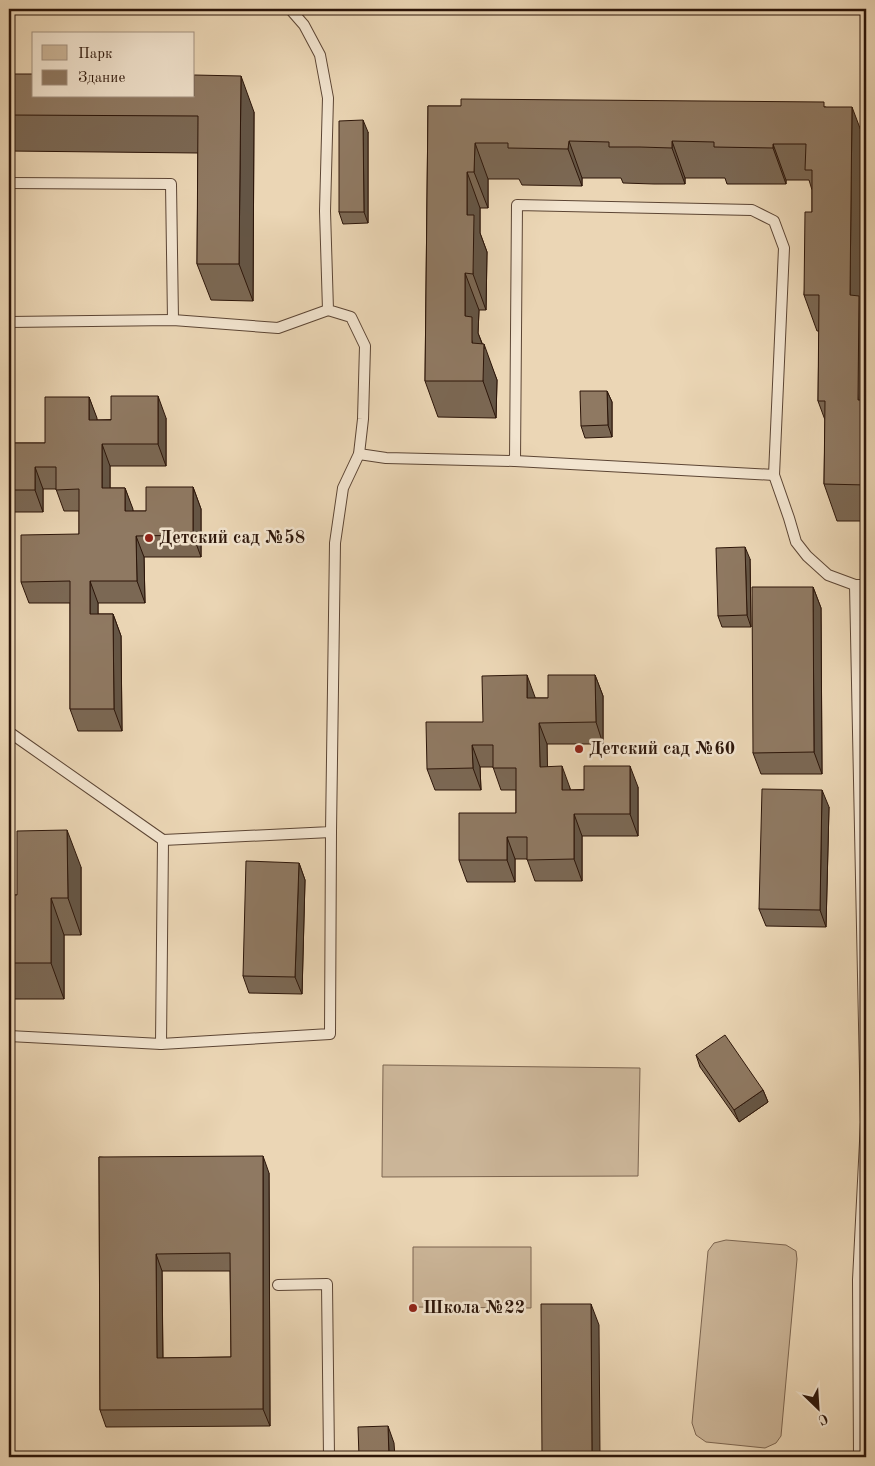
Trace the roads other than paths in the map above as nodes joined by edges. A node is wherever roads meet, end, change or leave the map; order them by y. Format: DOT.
graph roads {
  1 [pos="290,9"];
  2 [pos="9,183"];
  3 [pos="328,310"];
  4 [pos="173,320"];
  5 [pos="9,322"];
  6 [pos="359,454"];
  7 [pos="515,461"];
  8 [pos="774,475"];
  9 [pos="855,585"];
  10 [pos="866,585"];
  11 [pos="9,732"];
  12 [pos="331,832"];
  13 [pos="163,840"];
  14 [pos="9,1036"];
  15 [pos="162,1044"];
  16 [pos="866,1122"];
  17 [pos="278,1285"];
  18 [pos="329,1457"];
  19 [pos="859,1457"];
  1 -- 3 [label="lane"];
  2 -- 4 [label="lane"];
  3 -- 4 [label="lane"];
  3 -- 6 [label="lane"];
  4 -- 5 [label="lane"];
  6 -- 7 [label="lane"];
  6 -- 12 [label="lane"];
  7 -- 8 [label="lane"];
  7 -- 8 [label="lane"];
  8 -- 9 [label="lane"];
  9 -- 10 [label="lane"];
  9 -- 16 [label="lane"];
  11 -- 13 [label="lane"];
  12 -- 13 [label="lane"];
  12 -- 15 [label="lane"];
  13 -- 15 [label="lane"];
  14 -- 15 [label="lane"];
  16 -- 19 [label="lane"];
  17 -- 18 [label="lane"];
}
